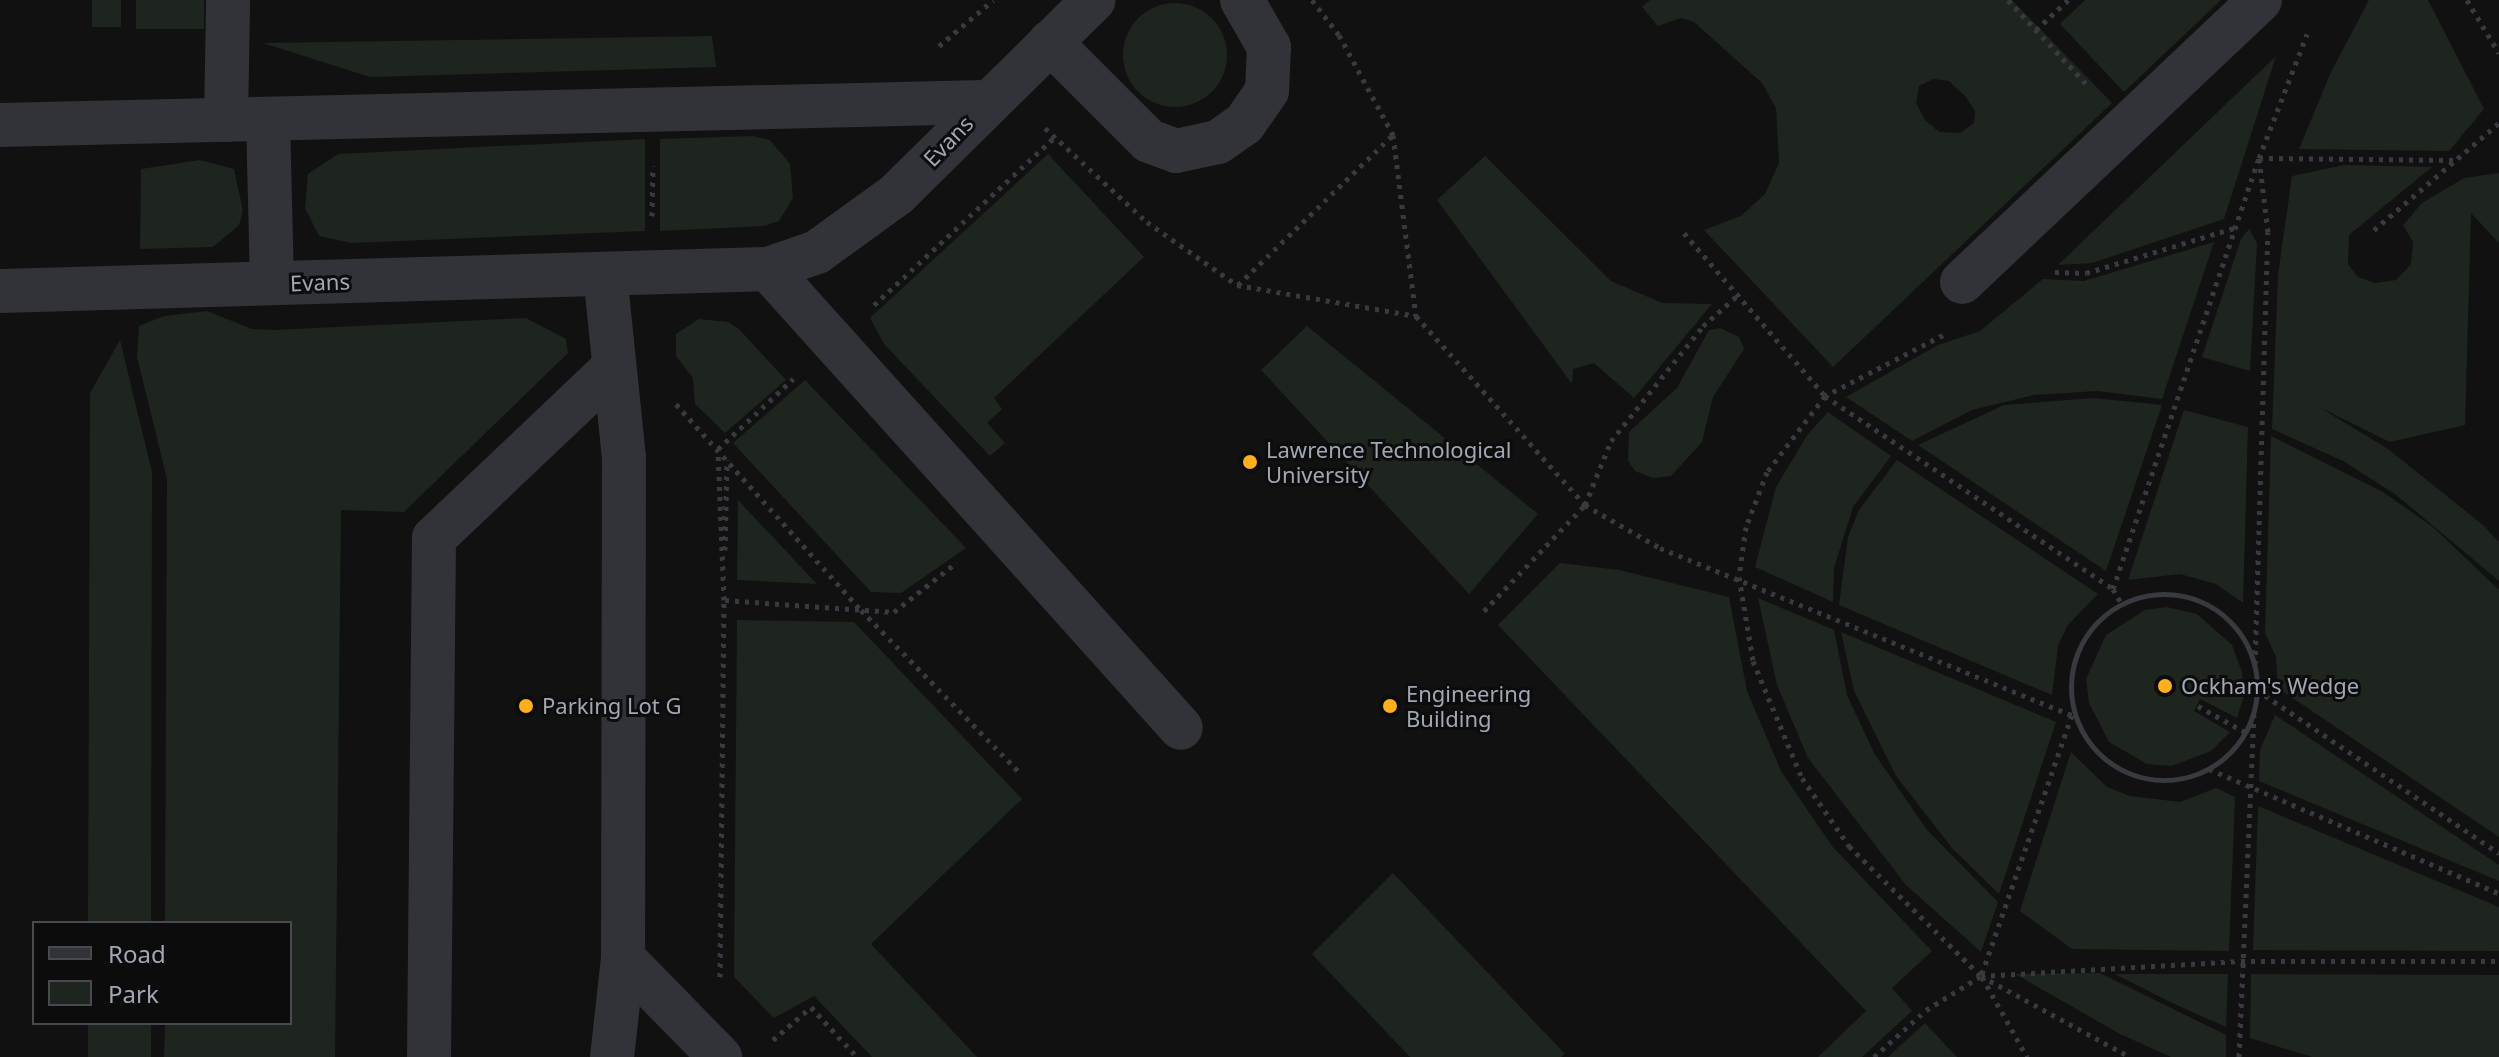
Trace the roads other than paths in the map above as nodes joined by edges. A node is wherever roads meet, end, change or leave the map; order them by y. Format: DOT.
graph roads {
  1 [pos="228,0"];
  2 [pos="1094,0"];
  3 [pos="1242,0"];
  4 [pos="2260,0"];
  5 [pos="1050,42"];
  6 [pos="985,102"];
  7 [pos="247,120"];
  8 [pos="0,125"];
  9 [pos="768,269"];
  10 [pos="605,274"];
  11 [pos="1962,282"];
  12 [pos="272,283"];
  13 [pos="0,291"];
  14 [pos="614,367"];
  15 [pos="1181,728"];
  16 [pos="623,958"];
  17 [pos="429,1057"];
  18 [pos="612,1057"];
  19 [pos="720,1057"];
  1 -- 7 [label="street"];
  2 -- 5 [label="street"];
  3 -- 5 [label="street"];
  4 -- 11 [label="street"];
  5 -- 6 [label="street"];
  6 -- 7 [label="street, Evans"];
  6 -- 9 [label="street, Evans"];
  7 -- 8 [label="street, Evans"];
  7 -- 12 [label="street"];
  9 -- 10 [label="street, Evans"];
  9 -- 15 [label="street"];
  10 -- 12 [label="street, Evans"];
  10 -- 14 [label="street"];
  12 -- 13 [label="street, Evans"];
  14 -- 16 [label="street"];
  14 -- 17 [label="street"];
  16 -- 18 [label="street"];
  16 -- 19 [label="street"];
}
